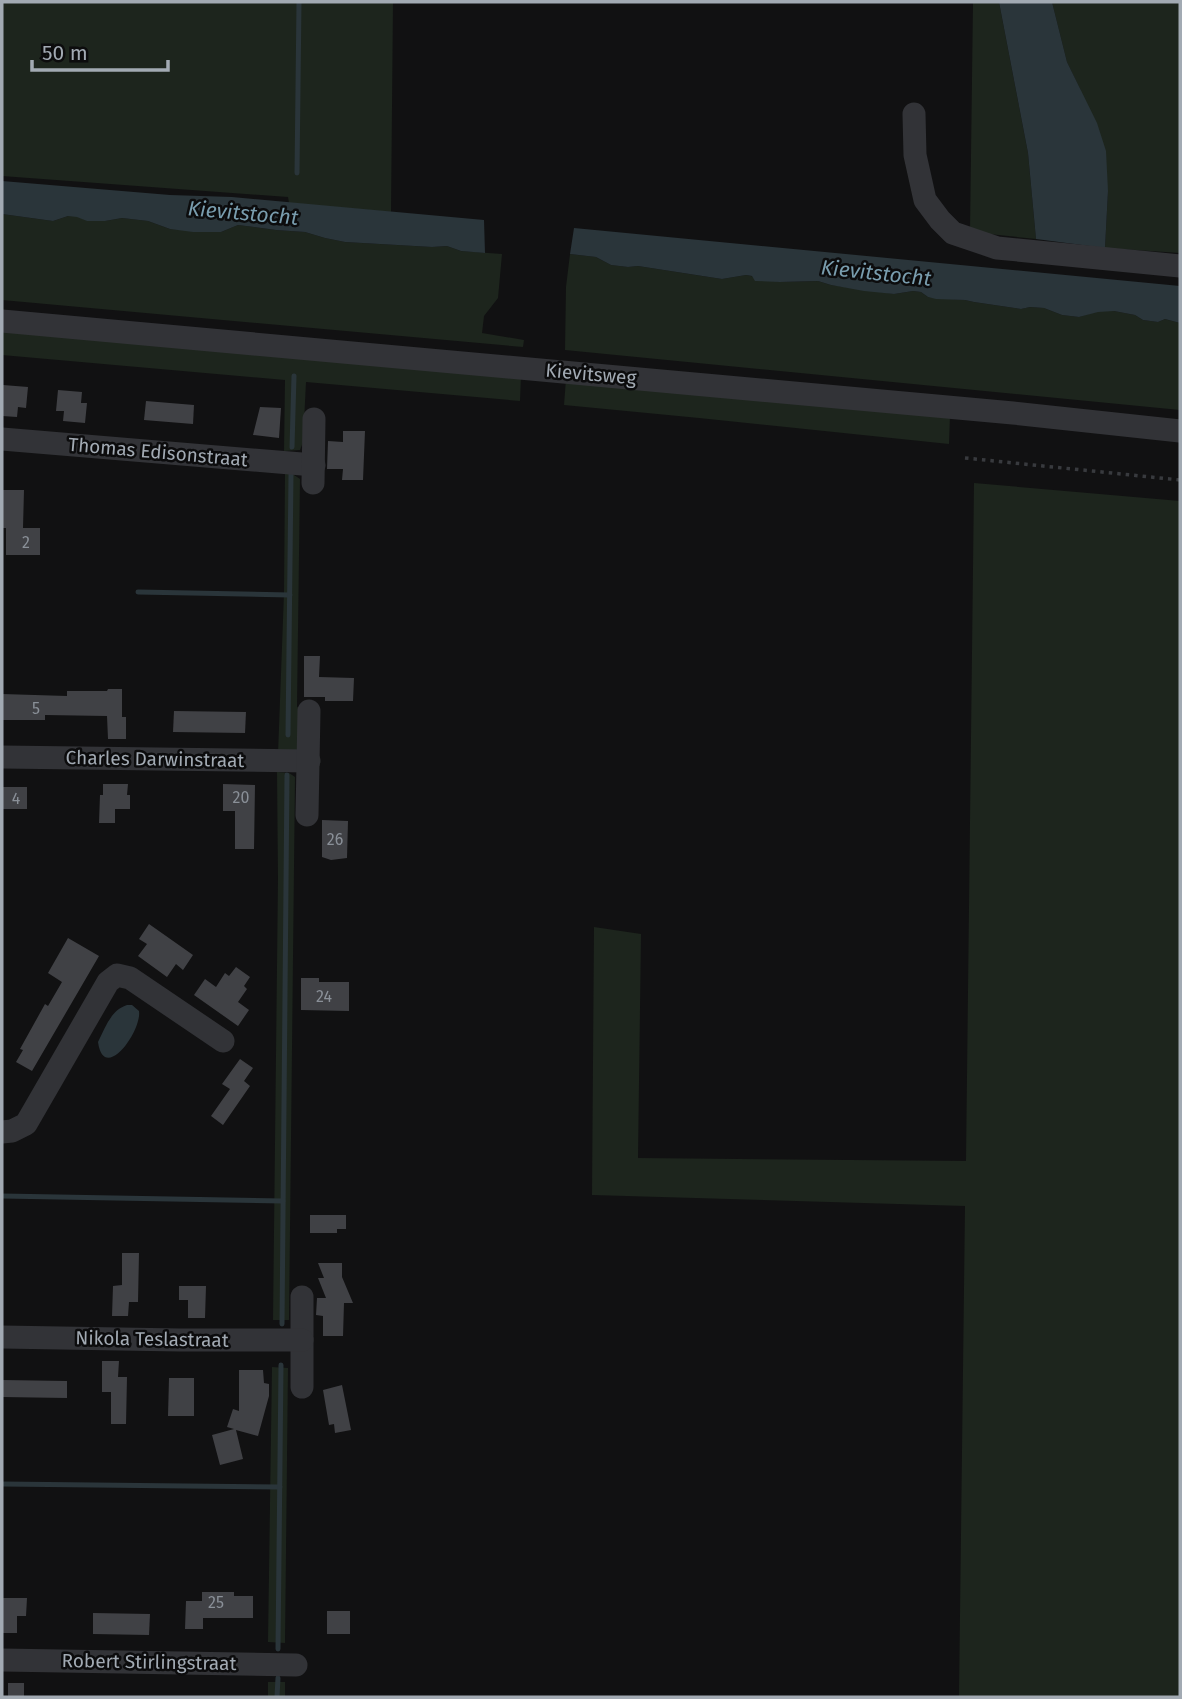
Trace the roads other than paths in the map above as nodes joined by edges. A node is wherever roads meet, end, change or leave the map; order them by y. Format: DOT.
graph roads {
  1 [pos="914,114"];
  2 [pos="1180,266"];
  3 [pos="2,321"];
  4 [pos="314,419"];
  5 [pos="1180,431"];
  6 [pos="2,439"];
  7 [pos="309,711"];
  8 [pos="2,757"];
  9 [pos="309,761"];
  10 [pos="307,815"];
  11 [pos="223,1041"];
  12 [pos="2,1132"];
  13 [pos="302,1297"];
  14 [pos="2,1337"];
  15 [pos="302,1340"];
  16 [pos="302,1387"];
  17 [pos="2,1660"];
  18 [pos="296,1665"];
  1 -- 2 [label="street"];
  3 -- 5 [label="street, Kievitsweg"];
  4 -- 6 [label="street, Thomas Edisonstraat"];
  7 -- 9 [label="street"];
  8 -- 9 [label="street, Charles Darwinstraat"];
  9 -- 10 [label="street"];
  11 -- 12 [label="street"];
  13 -- 15 [label="street"];
  14 -- 15 [label="street, Nikola Teslastraat"];
  15 -- 16 [label="street"];
  17 -- 18 [label="street, Robert Stirlingstraat"];
}
